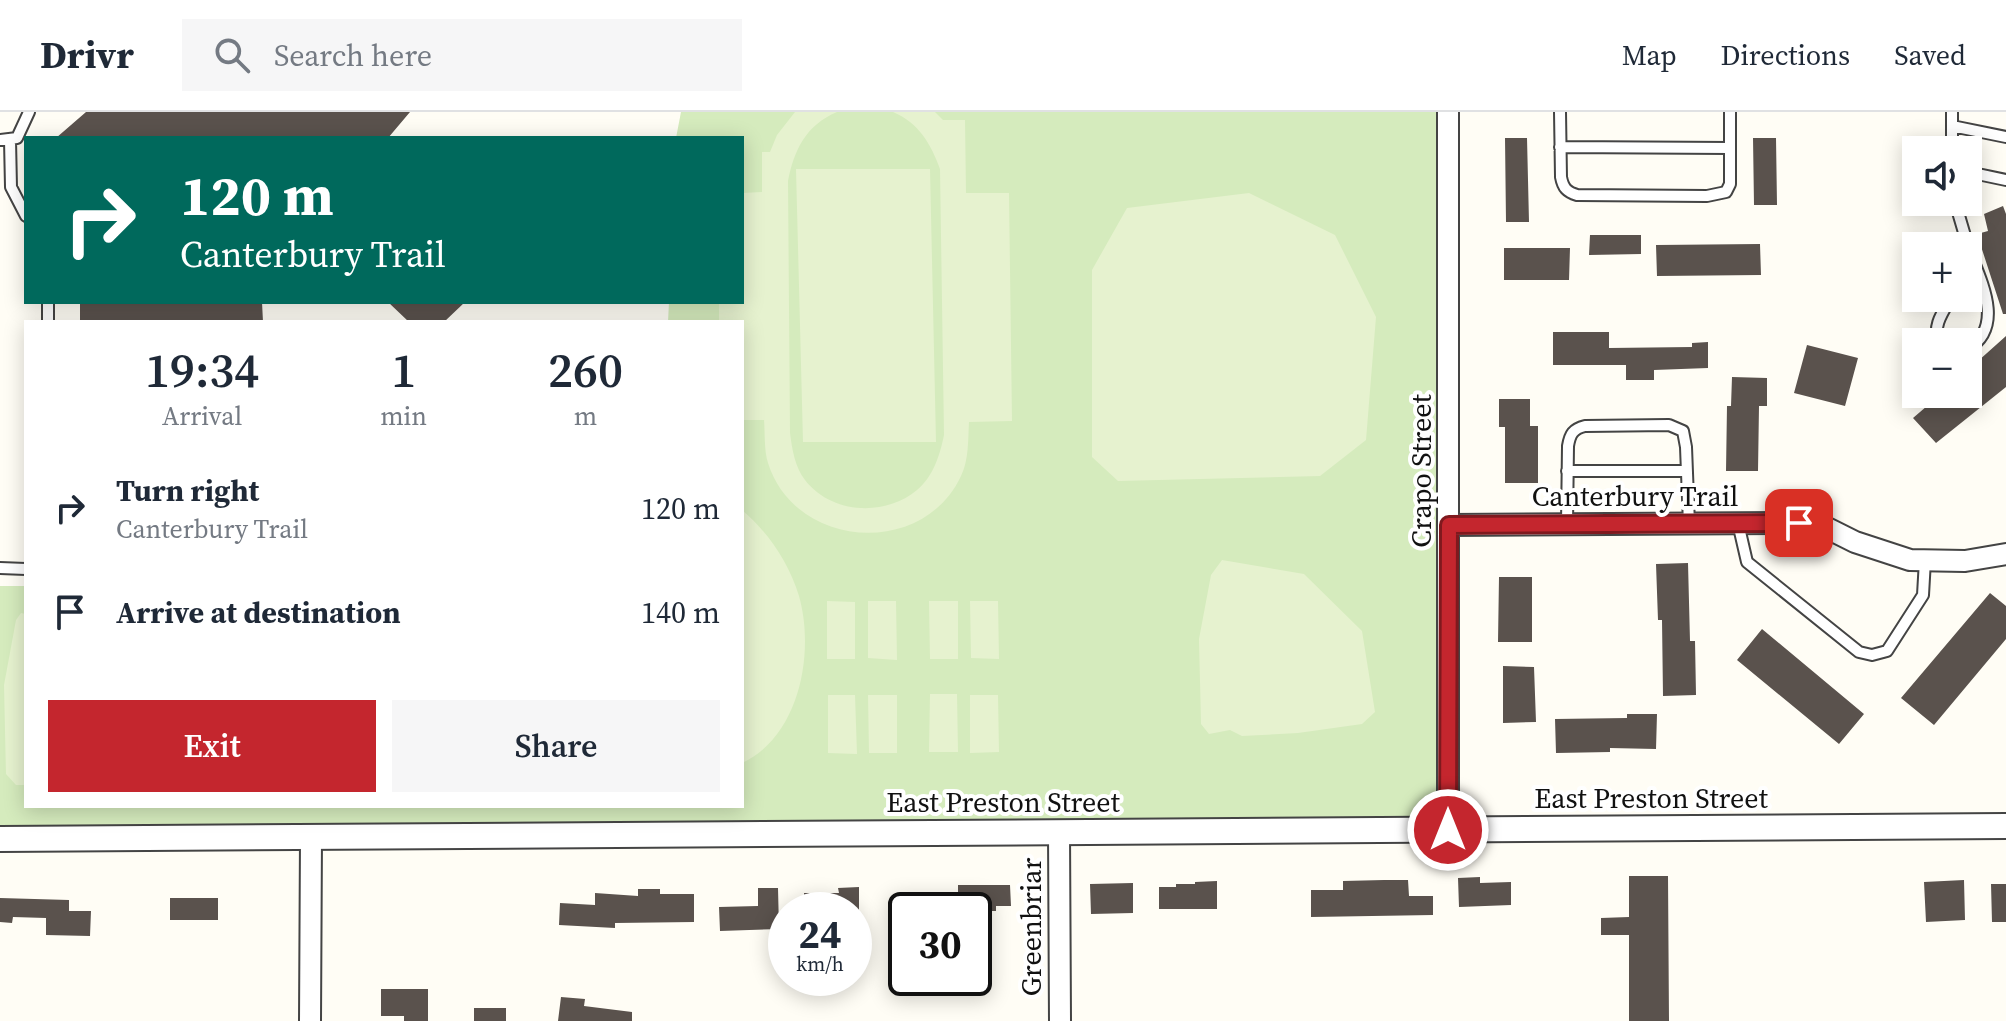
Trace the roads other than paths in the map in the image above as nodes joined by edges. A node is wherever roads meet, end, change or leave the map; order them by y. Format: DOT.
graph roads {
  1 [pos="29,112"];
  2 [pos="1448,112"];
  3 [pos="1560,112"];
  4 [pos="1730,112"];
  5 [pos="1952,112"];
  6 [pos="1952,126"];
  7 [pos="1952,136"];
  8 [pos="2006,137"];
  9 [pos="5,140"];
  10 [pos="1560,147"];
  11 [pos="1730,148"];
  12 [pos="1982,175"];
  13 [pos="2006,180"];
  14 [pos="24,212"];
  15 [pos="1982,291"];
  16 [pos="1982,337"];
  17 [pos="1567,471"];
  18 [pos="1687,471"];
  19 [pos="1738,523"];
  20 [pos="1567,524"];
  21 [pos="1689,524"];
  22 [pos="1449,525"];
  23 [pos="2005,556"];
  24 [pos="1925,560"];
  25 [pos="0,568"];
  26 [pos="24,569"];
  27 [pos="2006,826"];
  28 [pos="1448,830"];
  29 [pos="1059,832"];
  30 [pos="311,837"];
  31 [pos="0,839"];
  32 [pos="310,1021"];
  33 [pos="1060,1021"];
  1 -- 9 [label="lane"];
  2 -- 22 [label="street, Crapo Street"];
  3 -- 10 [label="lane"];
  4 -- 11 [label="lane"];
  5 -- 6 [label="lane"];
  6 -- 7 [label="lane"];
  6 -- 8 [label="lane"];
  9 -- 14 [label="lane"];
  10 -- 11 [label="lane"];
  10 -- 11 [label="lane"];
  12 -- 13 [label="lane"];
  15 -- 16 [label="lane"];
  17 -- 18 [label="lane"];
  17 -- 18 [label="lane"];
  17 -- 20 [label="lane"];
  18 -- 21 [label="lane"];
  19 -- 21 [label="street, Canterbury Trail"];
  19 -- 24 [label="street, Canterbury Trail"];
  19 -- 24 [label="lane"];
  20 -- 21 [label="street, Canterbury Trail"];
  20 -- 22 [label="street, Canterbury Trail"];
  22 -- 28 [label="street, Crapo Street"];
  23 -- 24 [label="street, Canterbury Trail"];
  25 -- 26 [label="lane"];
  27 -- 28 [label="street, East Preston Street"];
  28 -- 29 [label="street, East Preston Street"];
  29 -- 30 [label="street, East Preston Street"];
  29 -- 33 [label="street, Greenbriar"];
  30 -- 31 [label="street, East Preston Street"];
  30 -- 32 [label="street"];
}
